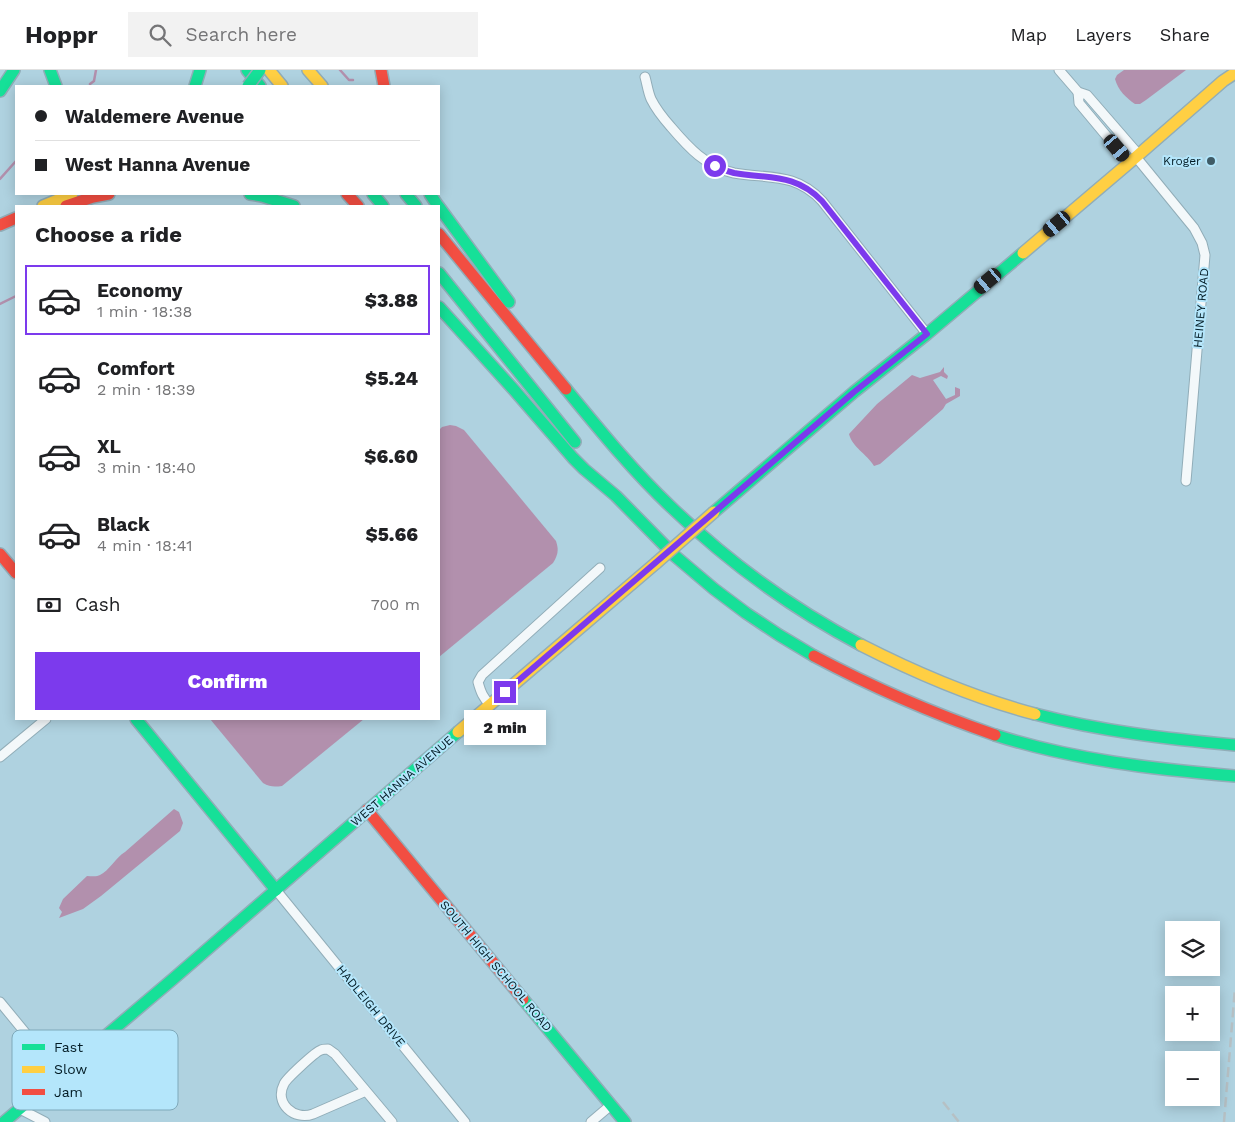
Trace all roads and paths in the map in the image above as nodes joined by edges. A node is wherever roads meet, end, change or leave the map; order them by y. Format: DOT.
graph roads {
  1 [pos="14,70"];
  2 [pos="50,70"];
  3 [pos="200,70"];
  4 [pos="247,70"];
  5 [pos="260,70"];
  6 [pos="268,70"];
  7 [pos="308,70"];
  8 [pos="381,70"];
  9 [pos="1059,70"];
  10 [pos="1235,73"];
  11 [pos="645,77"];
  12 [pos="56,85"];
  13 [pos="195,85"];
  14 [pos="249,85"];
  15 [pos="259,85"];
  16 [pos="281,85"];
  17 [pos="321,85"];
  18 [pos="384,85"];
  19 [pos="0,91"];
  20 [pos="1078,92"];
  21 [pos="1135,158"];
  22 [pos="70,195"];
  23 [pos="105,195"];
  24 [pos="256,195"];
  25 [pos="348,195"];
  26 [pos="374,195"];
  27 [pos="407,195"];
  28 [pos="45,205"];
  29 [pos="69,205"];
  30 [pos="291,205"];
  31 [pos="357,205"];
  32 [pos="382,205"];
  33 [pos="415,205"];
  34 [pos="440,210"];
  35 [pos="15,218"];
  36 [pos="0,225"];
  37 [pos="15,226"];
  38 [pos="0,233"];
  39 [pos="440,235"];
  40 [pos="440,274"];
  41 [pos="440,300"];
  42 [pos="440,308"];
  43 [pos="515,308"];
  44 [pos="927,334"];
  45 [pos="565,370"];
  46 [pos="499,372"];
  47 [pos="1186,481"];
  48 [pos="614,494"];
  49 [pos="669,504"];
  50 [pos="0,554"];
  51 [pos="600,568"];
  52 [pos="15,572"];
  53 [pos="490,705"];
  54 [pos="45,720"];
  55 [pos="137,720"];
  56 [pos="1232,745"];
  57 [pos="0,757"];
  58 [pos="1230,776"];
  59 [pos="367,810"];
  60 [pos="276,890"];
  61 [pos="0,1002"];
  62 [pos="23,1030"];
  63 [pos="113,1030"];
  64 [pos="366,1091"];
  65 [pos="611,1105"];
  66 [pos="19,1110"];
  67 [pos="22,1110"];
  68 [pos="4,1122"];
  69 [pos="45,1122"];
  70 [pos="392,1122"];
  71 [pos="465,1122"];
  72 [pos="591,1122"];
  73 [pos="625,1122"];
  1 -- 19 [label="main road"];
  2 -- 12 [label="main road"];
  3 -- 13 [label="main road"];
  4 -- 15 [label="main road"];
  5 -- 14 [label="main road, bridge"];
  6 -- 16 [label="main road"];
  7 -- 17 [label="main road"];
  8 -- 18 [label="main road"];
  9 -- 20 [label="street"];
  10 -- 21 [label="main road, WEST HANNA AVENUE"];
  11 -- 44 [label="street"];
  20 -- 21 [label="street"];
  20 -- 21 [label="street"];
  21 -- 44 [label="main road, WEST HANNA AVENUE"];
  21 -- 47 [label="street, HEINEY ROAD"];
  22 -- 28 [label="main road"];
  23 -- 29 [label="main road"];
  24 -- 30 [label="main road"];
  25 -- 31 [label="main road"];
  26 -- 32 [label="main road"];
  27 -- 33 [label="main road"];
  34 -- 43 [label="main road"];
  35 -- 36 [label="main road"];
  37 -- 38 [label="main road"];
  39 -- 49 [label="main road"];
  40 -- 48 [label="main road"];
  41 -- 46 [label="main road"];
  42 -- 46 [label="main road"];
  44 -- 53 [label="main road, WEST HANNA AVENUE, bridge"];
  45 -- 49 [label="main road"];
  46 -- 48 [label="main road"];
  48 -- 58 [label="main road"];
  49 -- 56 [label="main road"];
  50 -- 52 [label="main road"];
  51 -- 53 [label="street"];
  53 -- 59 [label="main road, WEST HANNA AVENUE"];
  54 -- 57 [label="street"];
  55 -- 60 [label="main road"];
  59 -- 60 [label="main road, WEST HANNA AVENUE"];
  59 -- 65 [label="main road, SOUTH HIGH SCHOOL ROAD"];
  60 -- 63 [label="main road, WEST HANNA AVENUE"];
  60 -- 71 [label="street, HADLEIGH DRIVE"];
  61 -- 62 [label="street"];
  64 -- 64 [label="street"];
  64 -- 70 [label="street"];
  65 -- 72 [label="street"];
  65 -- 73 [label="main road, SOUTH HIGH SCHOOL ROAD"];
  66 -- 68 [label="main road, WEST HANNA AVENUE"];
  67 -- 69 [label="street"];
}
